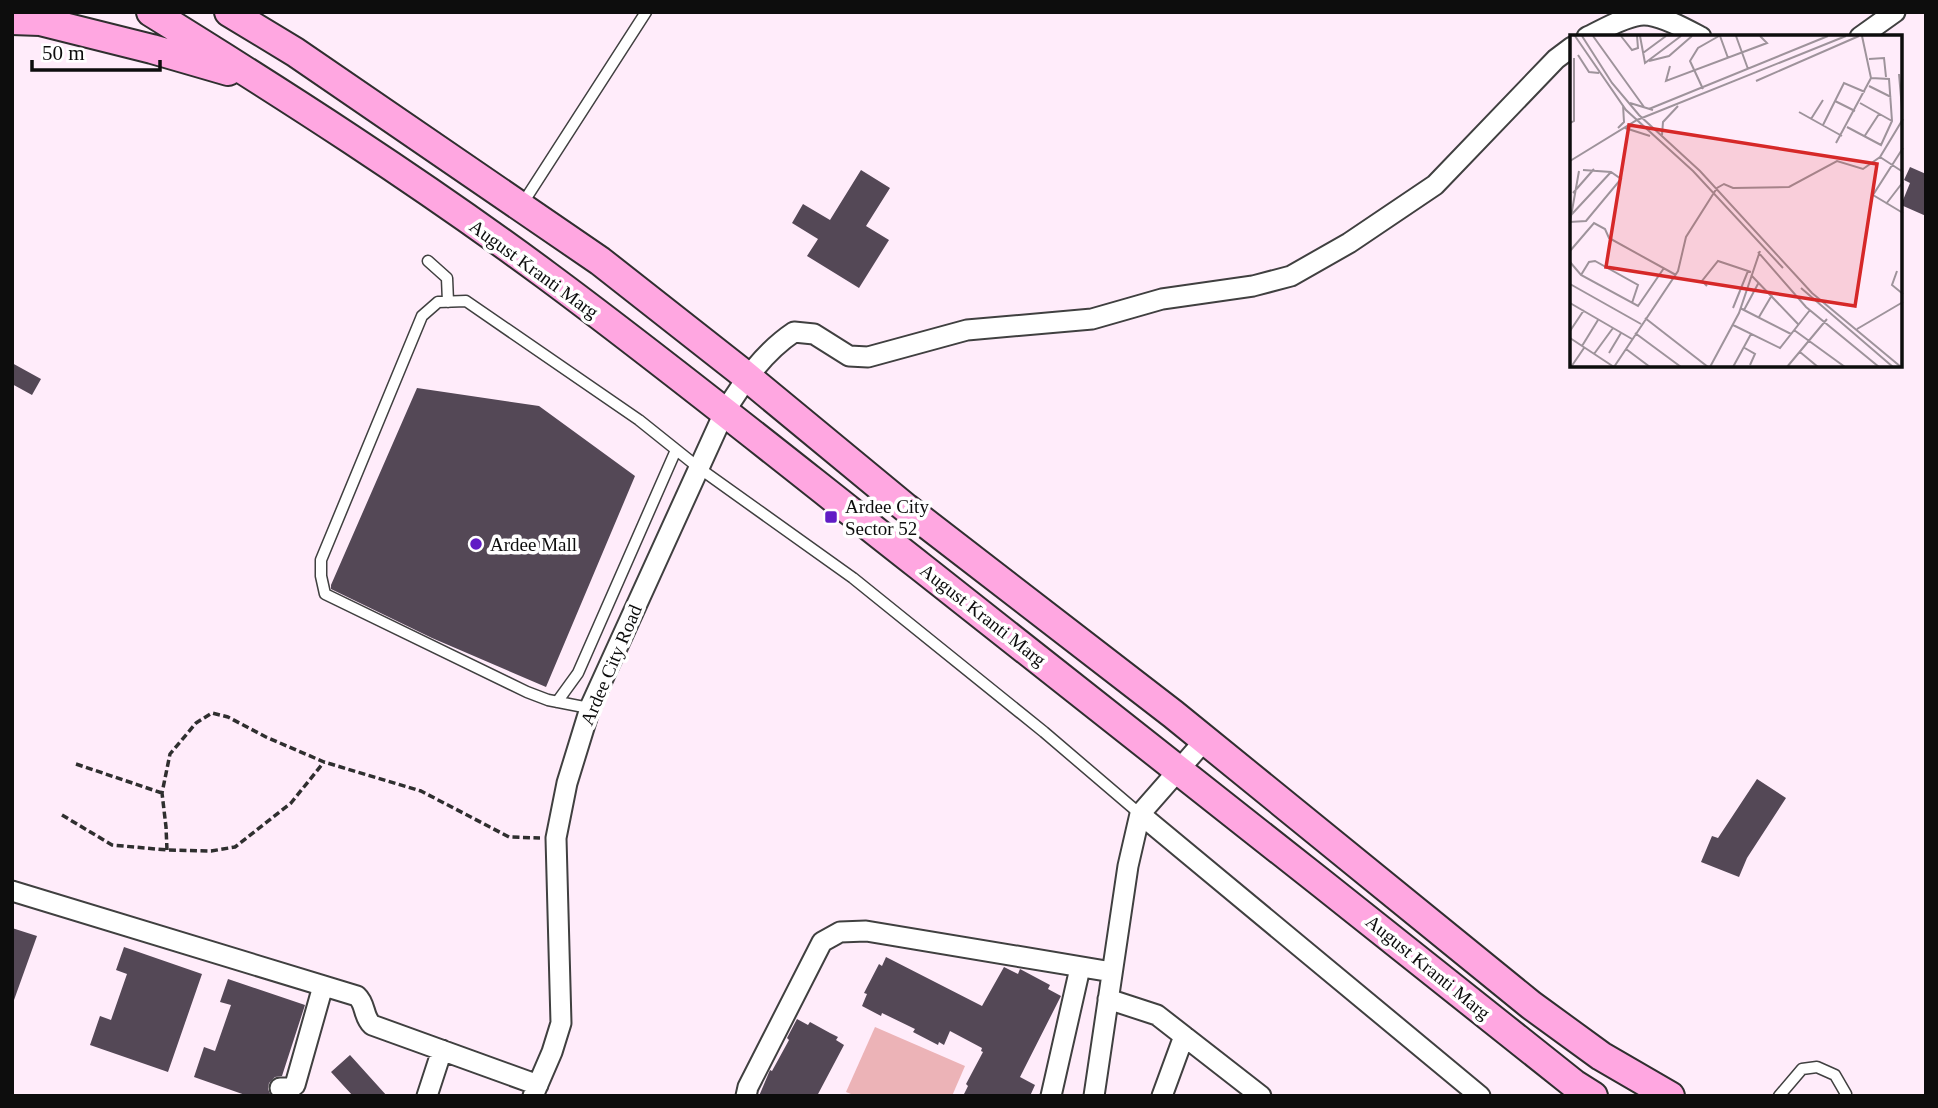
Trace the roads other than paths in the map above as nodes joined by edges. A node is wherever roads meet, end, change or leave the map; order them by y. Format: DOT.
graph roads {
  1 [pos="151,12"];
  2 [pos="229,12"];
  3 [pos="646,12"];
  4 [pos="1895,12"];
  5 [pos="12,20"];
  6 [pos="261,22"];
  7 [pos="1600,35"];
  8 [pos="1697,35"];
  9 [pos="1863,35"];
  10 [pos="1570,48"];
  11 [pos="261,79"];
  12 [pos="521,207"];
  13 [pos="428,261"];
  14 [pos="448,302"];
  15 [pos="747,377"];
  16 [pos="724,413"];
  17 [pos="676,450"];
  18 [pos="699,468"];
  19 [pos="557,702"];
  20 [pos="589,708"];
  21 [pos="1205,740"];
  22 [pos="1178,769"];
  23 [pos="1140,814"];
  24 [pos="12,891"];
  25 [pos="1080,968"];
  26 [pos="1112,972"];
  27 [pos="323,986"];
  28 [pos="1108,999"];
  29 [pos="1184,1036"];
  30 [pos="442,1050"];
  31 [pos="280,1088"];
  32 [pos="535,1090"];
  33 [pos="427,1096"];
  34 [pos="746,1096"];
  35 [pos="1051,1096"];
  36 [pos="1094,1096"];
  37 [pos="1163,1096"];
  38 [pos="1261,1096"];
  39 [pos="1480,1096"];
  40 [pos="1593,1096"];
  41 [pos="1670,1096"];
  42 [pos="1779,1096"];
  43 [pos="1845,1096"];
  1 -- 11 [label="main road, August Kranti Marg"];
  2 -- 6 [label="main road, August Kranti Marg"];
  3 -- 12 [label="lane"];
  4 -- 9 [label="street"];
  5 -- 11 [label="main road"];
  6 -- 12 [label="main road, August Kranti Marg"];
  7 -- 8 [label="street"];
  10 -- 15 [label="street, Ardee City Road"];
  11 -- 16 [label="main road, August Kranti Marg"];
  12 -- 15 [label="main road, August Kranti Marg"];
  13 -- 14 [label="lane"];
  14 -- 17 [label="lane"];
  14 -- 19 [label="lane"];
  15 -- 16 [label="street, Ardee City Road"];
  15 -- 21 [label="main road, August Kranti Marg"];
  16 -- 18 [label="street, Ardee City Road"];
  16 -- 22 [label="main road, August Kranti Marg"];
  17 -- 18 [label="lane"];
  17 -- 19 [label="lane"];
  18 -- 20 [label="street, Ardee City Road"];
  18 -- 23 [label="lane"];
  19 -- 20 [label="lane"];
  20 -- 32 [label="street, Ardee City Road"];
  21 -- 22 [label="street"];
  21 -- 41 [label="main road, August Kranti Marg"];
  22 -- 23 [label="street"];
  22 -- 40 [label="main road, August Kranti Marg"];
  23 -- 26 [label="street"];
  23 -- 39 [label="street"];
  24 -- 27 [label="street"];
  25 -- 26 [label="street"];
  25 -- 34 [label="street"];
  25 -- 35 [label="street"];
  26 -- 28 [label="street"];
  27 -- 30 [label="street"];
  27 -- 31 [label="street"];
  28 -- 29 [label="street"];
  28 -- 36 [label="street"];
  29 -- 37 [label="street"];
  29 -- 38 [label="street"];
  30 -- 32 [label="street"];
  30 -- 33 [label="street"];
  42 -- 43 [label="lane"];
}
